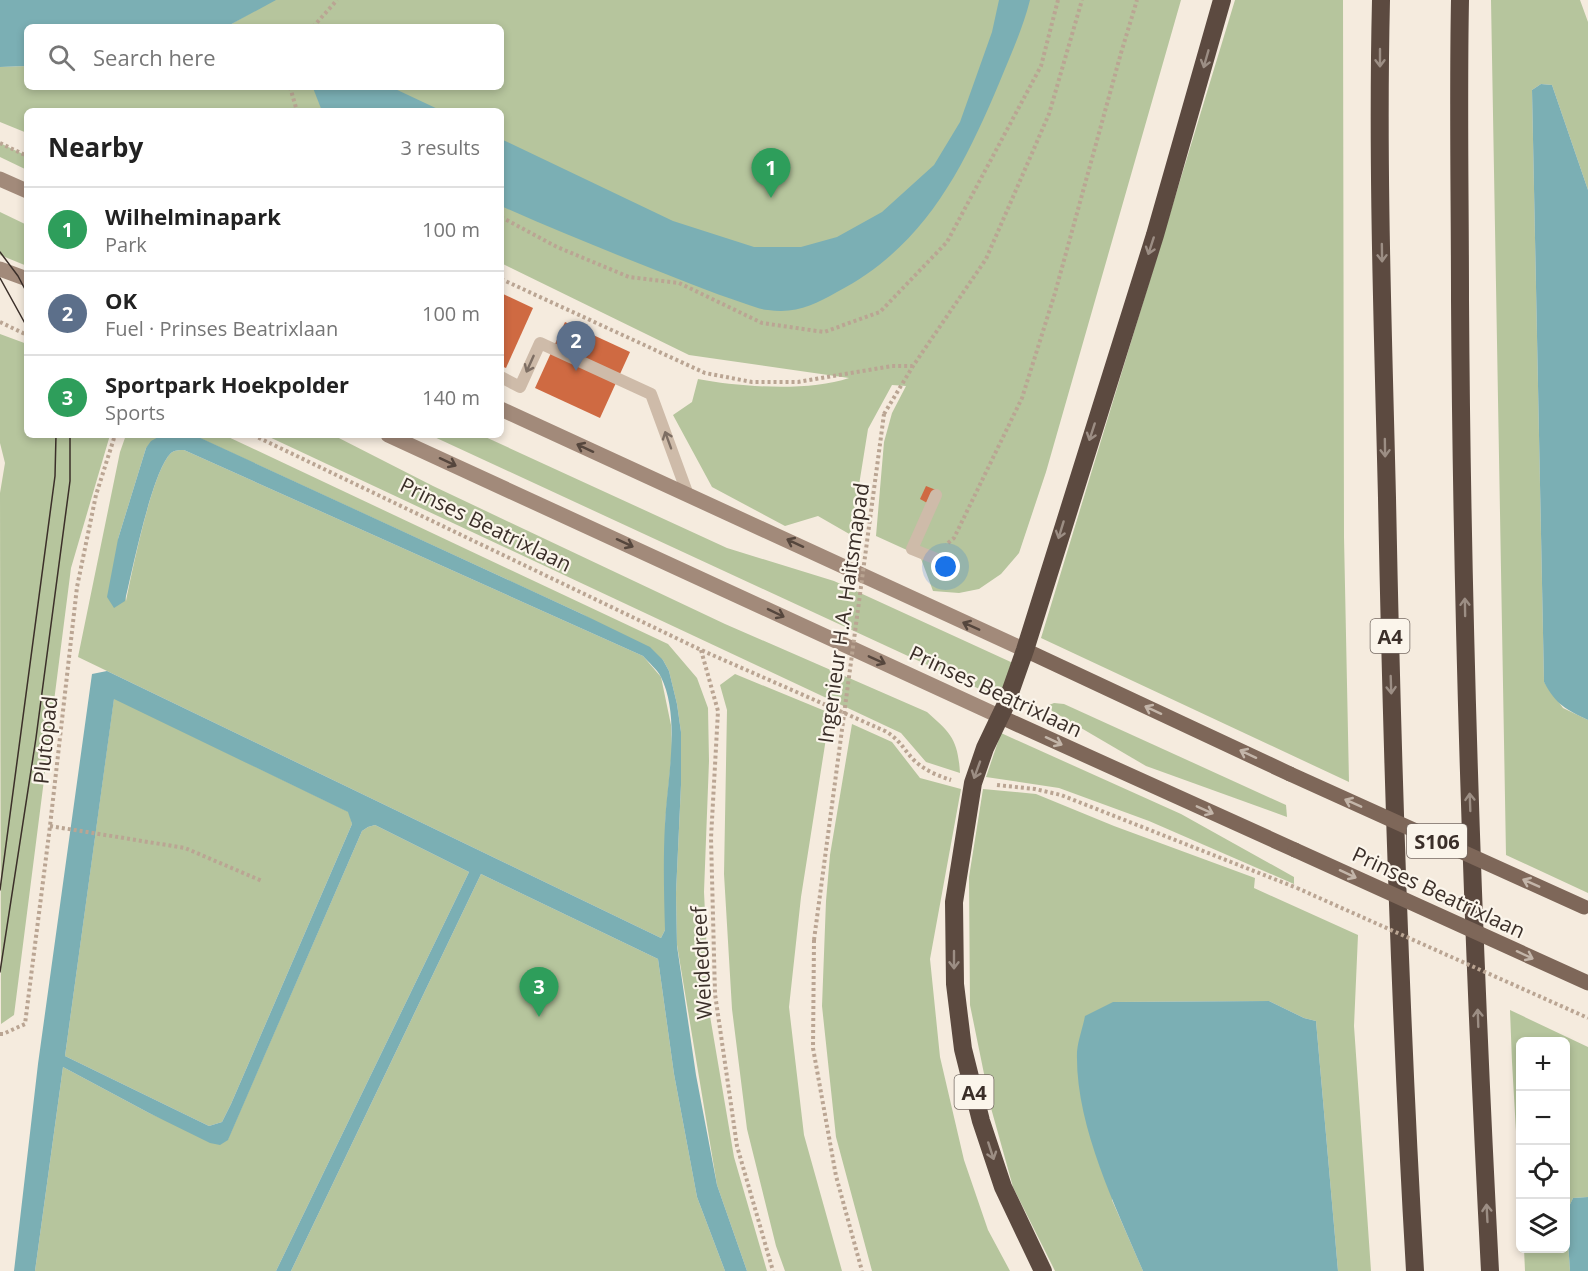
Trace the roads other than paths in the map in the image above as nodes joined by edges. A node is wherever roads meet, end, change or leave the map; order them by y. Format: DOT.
graph roads {
  1 [pos="1222,0"];
  2 [pos="1381,0"];
  3 [pos="1460,0"];
  4 [pos="0,179"];
  5 [pos="24,190"];
  6 [pos="0,269"];
  7 [pos="24,278"];
  8 [pos="504,379"];
  9 [pos="504,410"];
  10 [pos="395,438"];
  11 [pos="688,495"];
  12 [pos="936,495"];
  13 [pos="954,566"];
  14 [pos="1025,650"];
  15 [pos="1001,717"];
  16 [pos="1586,908"];
  17 [pos="1588,984"];
  18 [pos="1043,1271"];
  19 [pos="1415,1271"];
  20 [pos="1490,1271"];
  1 -- 14 [label="highway, A4, one-way"];
  2 -- 19 [label="highway, A4, one-way"];
  20 -- 3 [label="highway, one-way"];
  4 -- 5 [label="main road"];
  6 -- 7 [label="main road"];
  11 -- 8 [label="lane, one-way"];
  11 -- 9 [label="main road, S106, one-way"];
  10 -- 15 [label="main road, Prinses Beatrixlaan, one-way"];
  14 -- 11 [label="main road, S106, one-way"];
  12 -- 13 [label="lane"];
  14 -- 15 [label="highway, A4"];
  16 -- 14 [label="main road, S106, one-way, bridge"];
  15 -- 17 [label="main road, Prinses Beatrixlaan, one-way, bridge"];
  15 -- 18 [label="highway, A4, one-way"];
}
